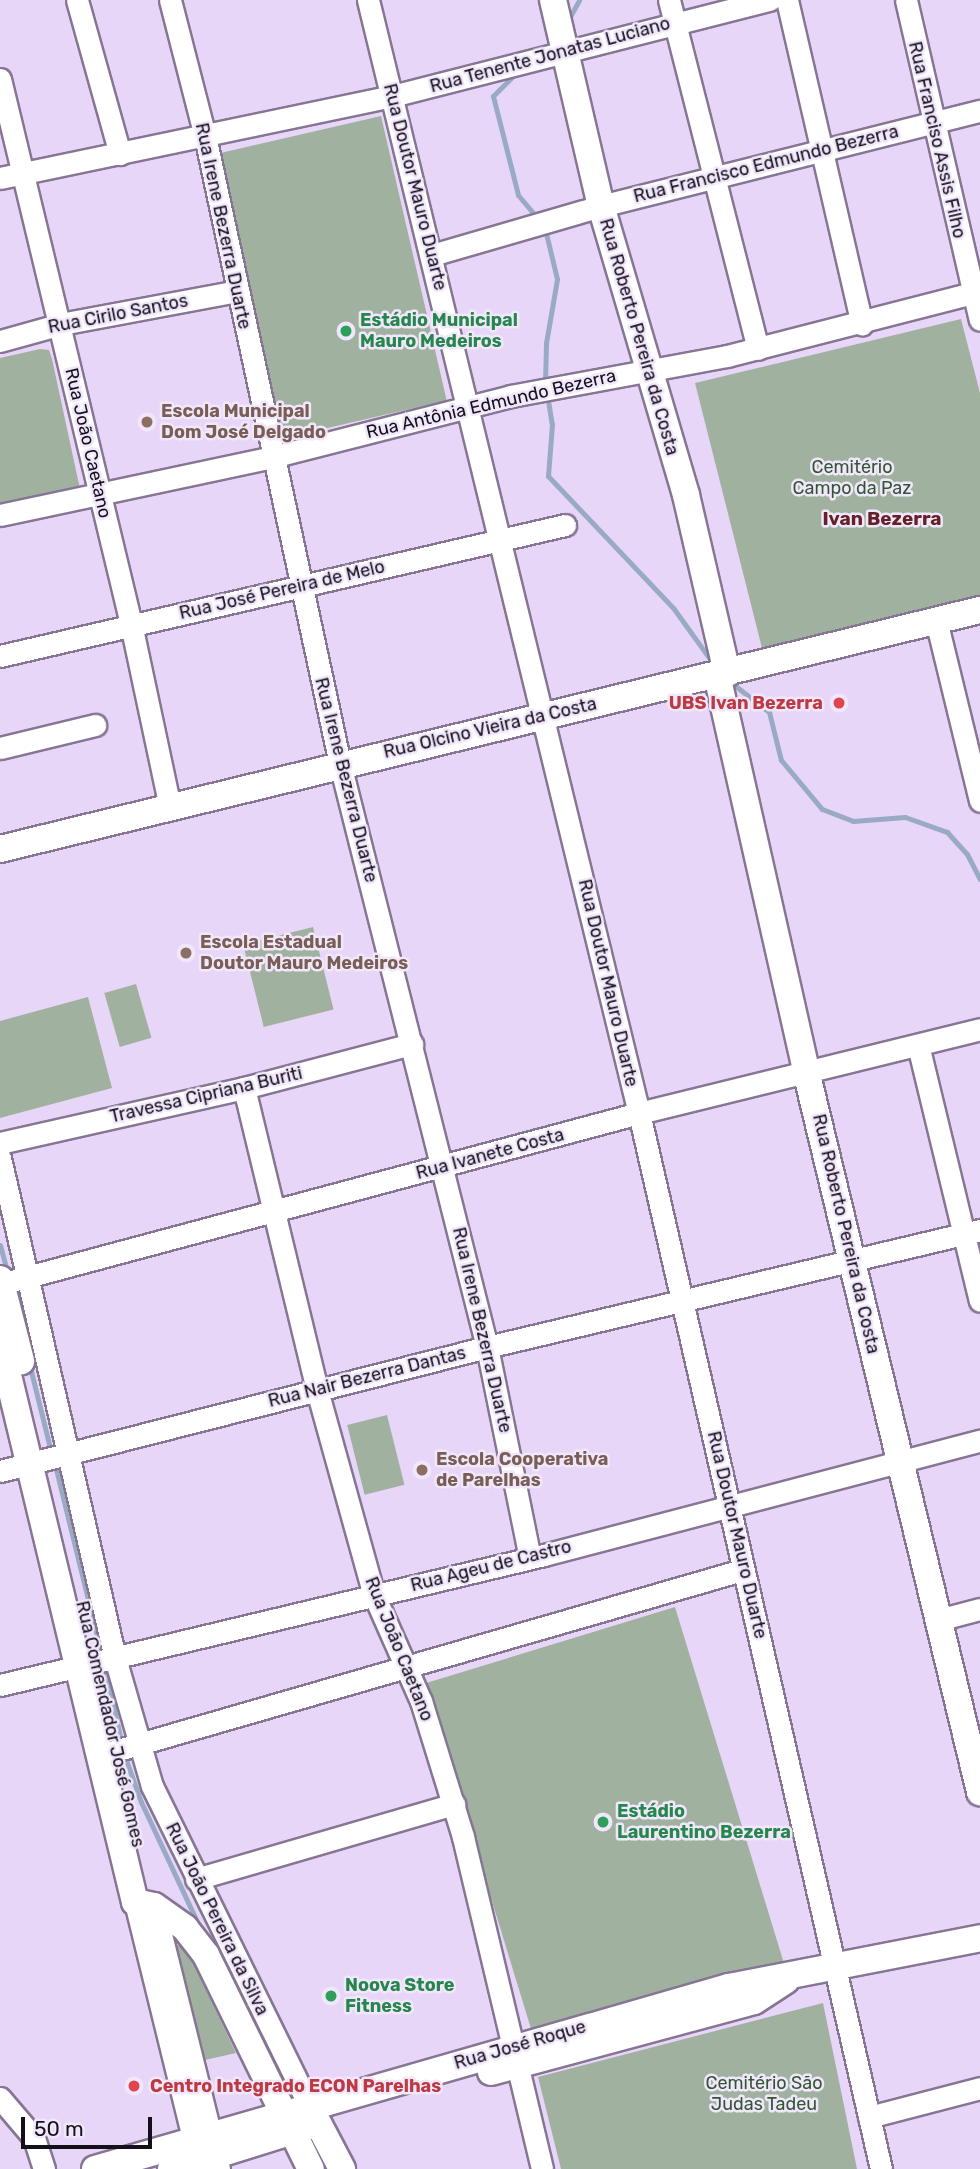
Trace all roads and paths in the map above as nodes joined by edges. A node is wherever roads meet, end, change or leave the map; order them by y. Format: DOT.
graph roads {
  1 [pos="77,0"];
  2 [pos="170,0"];
  3 [pos="368,0"];
  4 [pos="553,0"];
  5 [pos="669,0"];
  6 [pos="770,0"];
  7 [pos="787,0"];
  8 [pos="906,0"];
  9 [pos="675,22"];
  10 [pos="565,52"];
  11 [pos="0,79"];
  12 [pos="392,96"];
  13 [pos="980,111"];
  14 [pos="933,122"];
  15 [pos="205,136"];
  16 [pos="822,149"];
  17 [pos="120,154"];
  18 [pos="22,174"];
  19 [pos="713,177"];
  20 [pos="0,178"];
  21 [pos="601,206"];
  22 [pos="432,254"];
  23 [pos="237,291"];
  24 [pos="976,291"];
  25 [pos="980,320"];
  26 [pos="61,324"];
  27 [pos="862,324"];
  28 [pos="0,341"];
  29 [pos="758,349"];
  30 [pos="649,369"];
  31 [pos="469,407"];
  32 [pos="272,457"];
  33 [pos="100,492"];
  34 [pos="0,515"];
  35 [pos="565,525"];
  36 [pos="499,539"];
  37 [pos="301,588"];
  38 [pos="980,610"];
  39 [pos="936,620"];
  40 [pos="131,624"];
  41 [pos="0,656"];
  42 [pos="722,674"];
  43 [pos="544,714"];
  44 [pos="95,725"];
  45 [pos="0,748"];
  46 [pos="341,764"];
  47 [pos="980,801"];
  48 [pos="170,808"];
  49 [pos="0,849"];
  50 [pos="980,1029"];
  51 [pos="412,1044"];
  52 [pos="918,1045"];
  53 [pos="806,1071"];
  54 [pos="244,1088"];
  55 [pos="639,1113"];
  56 [pos="0,1143"];
  57 [pos="0,1158"];
  58 [pos="444,1167"];
  59 [pos="275,1212"];
  60 [pos="972,1231"];
  61 [pos="854,1258"];
  62 [pos="6,1281"];
  63 [pos="683,1301"];
  64 [pos="980,1301"];
  65 [pos="0,1342"];
  66 [pos="487,1347"];
  67 [pos="317,1390"];
  68 [pos="980,1441"];
  69 [pos="47,1459"];
  70 [pos="898,1461"];
  71 [pos="0,1471"];
  72 [pos="729,1503"];
  73 [pos="530,1558"];
  74 [pos="742,1570"];
  75 [pos="374,1595"];
  76 [pos="980,1609"];
  77 [pos="938,1620"];
  78 [pos="97,1662"];
  79 [pos="406,1664"];
  80 [pos="0,1685"];
  81 [pos="119,1749"];
  82 [pos="978,1777"];
  83 [pos="454,1804"];
  84 [pos="196,1879"];
  85 [pos="145,1904"];
  86 [pos="980,1938"];
  87 [pos="838,1968"];
  88 [pos="515,2055"];
  89 [pos="980,2088"];
  90 [pos="0,2098"];
  91 [pos="314,2115"];
  92 [pos="869,2117"];
  93 [pos="288,2123"];
  94 [pos="206,2154"];
  95 [pos="44,2169"];
  96 [pos="95,2169"];
  97 [pos="171,2169"];
  98 [pos="311,2169"];
  99 [pos="342,2169"];
  100 [pos="542,2169"];
  101 [pos="881,2169"];
  1 -- 17 [label="street"];
  2 -- 15 [label="street, Rua Irene Bezerra Duarte"];
  3 -- 12 [label="street, Rua Doutor Mauro Duarte"];
  4 -- 10 [label="street, Rua Roberto Pereira da Costa"];
  5 -- 9 [label="street"];
  6 -- 9 [label="street, Rua Tenente Jonatas Luciano"];
  7 -- 16 [label="street"];
  8 -- 14 [label="street, Rua Franciso Assis Filho"];
  9 -- 10 [label="street, Rua Tenente Jonatas Luciano"];
  9 -- 19 [label="street"];
  10 -- 12 [label="street, Rua Tenente Jonatas Luciano"];
  10 -- 21 [label="street, Rua Roberto Pereira da Costa"];
  11 -- 18 [label="street, Rua João Caetano"];
  12 -- 15 [label="street, Rua Tenente Jonatas Luciano"];
  12 -- 22 [label="street, Rua Doutor Mauro Duarte"];
  13 -- 14 [label="street, Rua Francisco Edmundo Bezerra"];
  14 -- 16 [label="street, Rua Francisco Edmundo Bezerra"];
  14 -- 24 [label="street, Rua Franciso Assis Filho"];
  15 -- 17 [label="street, Rua Tenente Jonatas Luciano"];
  15 -- 23 [label="street, Rua Irene Bezerra Duarte"];
  16 -- 19 [label="street, Rua Francisco Edmundo Bezerra"];
  16 -- 27 [label="street"];
  17 -- 18 [label="street, Rua Tenente Jonatas Luciano"];
  18 -- 20 [label="street, Rua Tenente Jonatas Luciano"];
  18 -- 26 [label="street, Rua João Caetano"];
  19 -- 21 [label="street, Rua Francisco Edmundo Bezerra"];
  19 -- 29 [label="street"];
  21 -- 22 [label="street, Rua Francisco Edmundo Bezerra"];
  21 -- 30 [label="street, Rua Roberto Pereira da Costa"];
  22 -- 31 [label="street, Rua Doutor Mauro Duarte"];
  23 -- 26 [label="street, Rua Cirilo Santos"];
  23 -- 32 [label="street, Rua Irene Bezerra Duarte"];
  24 -- 25 [label="street, Rua Franciso Assis Filho"];
  24 -- 27 [label="street, Rua Antônia Edmundo Bezerra"];
  26 -- 28 [label="street, Rua Cirilo Santos"];
  26 -- 33 [label="street, Rua João Caetano"];
  27 -- 29 [label="street, Rua Antônia Edmundo Bezerra"];
  29 -- 30 [label="street, Rua Antônia Edmundo Bezerra"];
  30 -- 31 [label="street, Rua Antônia Edmundo Bezerra"];
  30 -- 42 [label="street, Rua Roberto Pereira da Costa"];
  31 -- 32 [label="street, Rua Antônia Edmundo Bezerra"];
  31 -- 36 [label="street, Rua Doutor Mauro Duarte"];
  32 -- 33 [label="street, Rua Antônia Edmundo Bezerra"];
  32 -- 37 [label="street, Rua Irene Bezerra Duarte"];
  33 -- 34 [label="street, Rua Antônia Edmundo Bezerra"];
  33 -- 40 [label="street, Rua João Caetano"];
  35 -- 36 [label="street, Rua José Pereira de Melo"];
  36 -- 37 [label="street, Rua José Pereira de Melo"];
  36 -- 43 [label="street, Rua Doutor Mauro Duarte"];
  37 -- 40 [label="street, Rua José Pereira de Melo"];
  37 -- 46 [label="street, Rua Irene Bezerra Duarte"];
  38 -- 39 [label="street, Rua Olcino Vieira da Costa"];
  39 -- 42 [label="street, Rua Olcino Vieira da Costa"];
  39 -- 47 [label="street"];
  40 -- 41 [label="street, Rua José Pereira de Melo"];
  40 -- 48 [label="street, Rua João Caetano"];
  42 -- 43 [label="street, Rua Olcino Vieira da Costa"];
  42 -- 53 [label="street, Rua Roberto Pereira da Costa"];
  43 -- 46 [label="street, Rua Olcino Vieira da Costa"];
  43 -- 55 [label="street, Rua Doutor Mauro Duarte"];
  44 -- 45 [label="street"];
  46 -- 48 [label="street, Rua Olcino Vieira da Costa"];
  46 -- 51 [label="street, Rua Irene Bezerra Duarte"];
  48 -- 49 [label="street, Rua Olcino Vieira da Costa"];
  50 -- 52 [label="street, Rua Ivanete Costa"];
  51 -- 54 [label="street, Travessa Cipriana Buriti"];
  51 -- 58 [label="street, Rua Irene Bezerra Duarte"];
  52 -- 53 [label="street, Rua Ivanete Costa"];
  52 -- 60 [label="street"];
  53 -- 55 [label="street, Rua Ivanete Costa"];
  53 -- 61 [label="street, Rua Roberto Pereira da Costa"];
  54 -- 56 [label="street, Travessa Cipriana Buriti"];
  54 -- 59 [label="street, Rua João Caetano"];
  55 -- 58 [label="street, Rua Ivanete Costa"];
  55 -- 63 [label="street, Rua Doutor Mauro Duarte"];
  57 -- 62 [label="street"];
  58 -- 59 [label="street, Rua Ivanete Costa"];
  58 -- 66 [label="street, Rua Irene Bezerra Duarte"];
  59 -- 62 [label="street, Rua Ivanete Costa"];
  59 -- 67 [label="street, Rua João Caetano"];
  60 -- 61 [label="street, Rua Nair Bezerra Dantas"];
  60 -- 64 [label="street"];
  61 -- 63 [label="street, Rua Nair Bezerra Dantas"];
  61 -- 70 [label="street, Rua Roberto Pereira da Costa"];
  62 -- 69 [label="street, Rua Comendador José Gomes"];
  63 -- 66 [label="street, Rua Nair Bezerra Dantas"];
  63 -- 72 [label="street, Rua Doutor Mauro Duarte"];
  65 -- 69 [label="street, Rua Comendador José Gomes"];
  66 -- 67 [label="street, Rua Nair Bezerra Dantas"];
  66 -- 73 [label="street, Rua Irene Bezerra Duarte"];
  67 -- 69 [label="street, Rua Nair Bezerra Dantas"];
  67 -- 75 [label="street, Rua João Caetano"];
  68 -- 70 [label="street, Rua Ageu de Castro"];
  69 -- 71 [label="street, Rua Nair Bezerra Dantas"];
  69 -- 78 [label="street, Rua Comendador José Gomes"];
  70 -- 72 [label="street, Rua Ageu de Castro"];
  70 -- 77 [label="street, Rua Roberto Pereira da Costa"];
  72 -- 73 [label="street, Rua Ageu de Castro"];
  72 -- 74 [label="street, Rua Doutor Mauro Duarte"];
  73 -- 75 [label="street, Rua Ageu de Castro"];
  74 -- 79 [label="street"];
  74 -- 87 [label="street, Rua Doutor Mauro Duarte"];
  75 -- 78 [label="street, Rua Ageu de Castro"];
  75 -- 79 [label="street, Rua João Caetano"];
  76 -- 77 [label="street"];
  77 -- 82 [label="street, Rua Roberto Pereira da Costa"];
  78 -- 80 [label="street, Rua Ageu de Castro"];
  78 -- 81 [label="street, Rua Comendador José Gomes"];
  79 -- 81 [label="street"];
  79 -- 83 [label="street, Rua João Caetano"];
  81 -- 84 [label="street, Rua João Pereira da Silva"];
  81 -- 85 [label="street, Rua Comendador José Gomes"];
  83 -- 84 [label="street"];
  83 -- 88 [label="street, Rua João Caetano"];
  84 -- 91 [label="street, Rua João Pereira da Silva"];
  85 -- 93 [label="street, Rua João Pereira da Silva"];
  85 -- 94 [label="street, Rua Comendador José Gomes"];
  86 -- 87 [label="street, Rua José Roque"];
  87 -- 88 [label="street, Rua José Roque"];
  87 -- 92 [label="street, Rua Doutor Mauro Duarte"];
  88 -- 91 [label="street, Rua José Roque"];
  88 -- 100 [label="street, Rua João Caetano"];
  89 -- 92 [label="street"];
  90 -- 95 [label="street"];
  91 -- 93 [label="street, Rua José Roque"];
  91 -- 99 [label="street, Rua João Pereira da Silva"];
  92 -- 101 [label="street, Rua Doutor Mauro Duarte"];
  93 -- 94 [label="street, Rua José Roque"];
  93 -- 98 [label="street, Rua João Pereira da Silva"];
  94 -- 96 [label="street, Rua José Roque"];
  94 -- 97 [label="street, Rua José Roque"];
}
